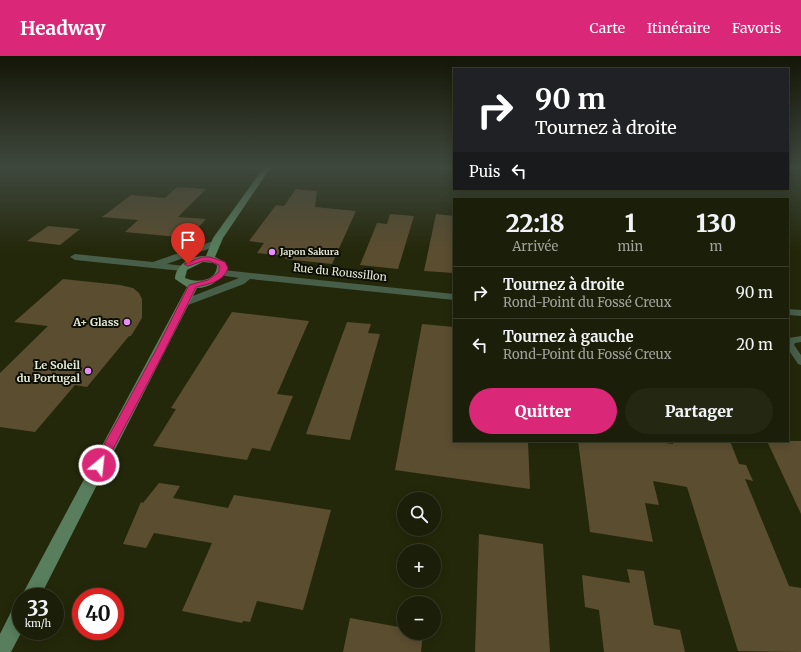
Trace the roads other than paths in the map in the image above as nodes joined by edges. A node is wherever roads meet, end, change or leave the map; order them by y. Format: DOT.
graph roads {
  1 [pos="249,195"];
  2 [pos="216,243"];
  3 [pos="75,257"];
  4 [pos="210,259"];
  5 [pos="154,266"];
  6 [pos="182,268"];
  7 [pos="223,273"];
  8 [pos="247,276"];
  9 [pos="193,285"];
  10 [pos="453,297"];
  11 [pos="184,303"];
  12 [pos="789,312"];
  13 [pos="801,314"];
  14 [pos="801,339"];
  15 [pos="801,362"];
  16 [pos="35,588"];
  17 [pos="12,631"];
  18 [pos="1,652"];
  1 -- 2 [label="street"];
  2 -- 4 [label="street"];
  2 -- 5 [label="street"];
  3 -- 5 [label="street"];
  4 -- 6 [label="street"];
  4 -- 7 [label="street"];
  5 -- 6 [label="street"];
  6 -- 9 [label="street"];
  7 -- 8 [label="street, Rue du Roussillon"];
  7 -- 9 [label="street"];
  8 -- 10 [label="street, Rue du Roussillon"];
  8 -- 11 [label="street"];
  9 -- 11 [label="street"];
  11 -- 16 [label="street"];
  12 -- 13 [label="lane"];
  14 -- 15 [label="lane"];
  17 -- 18 [label="street"];
}
